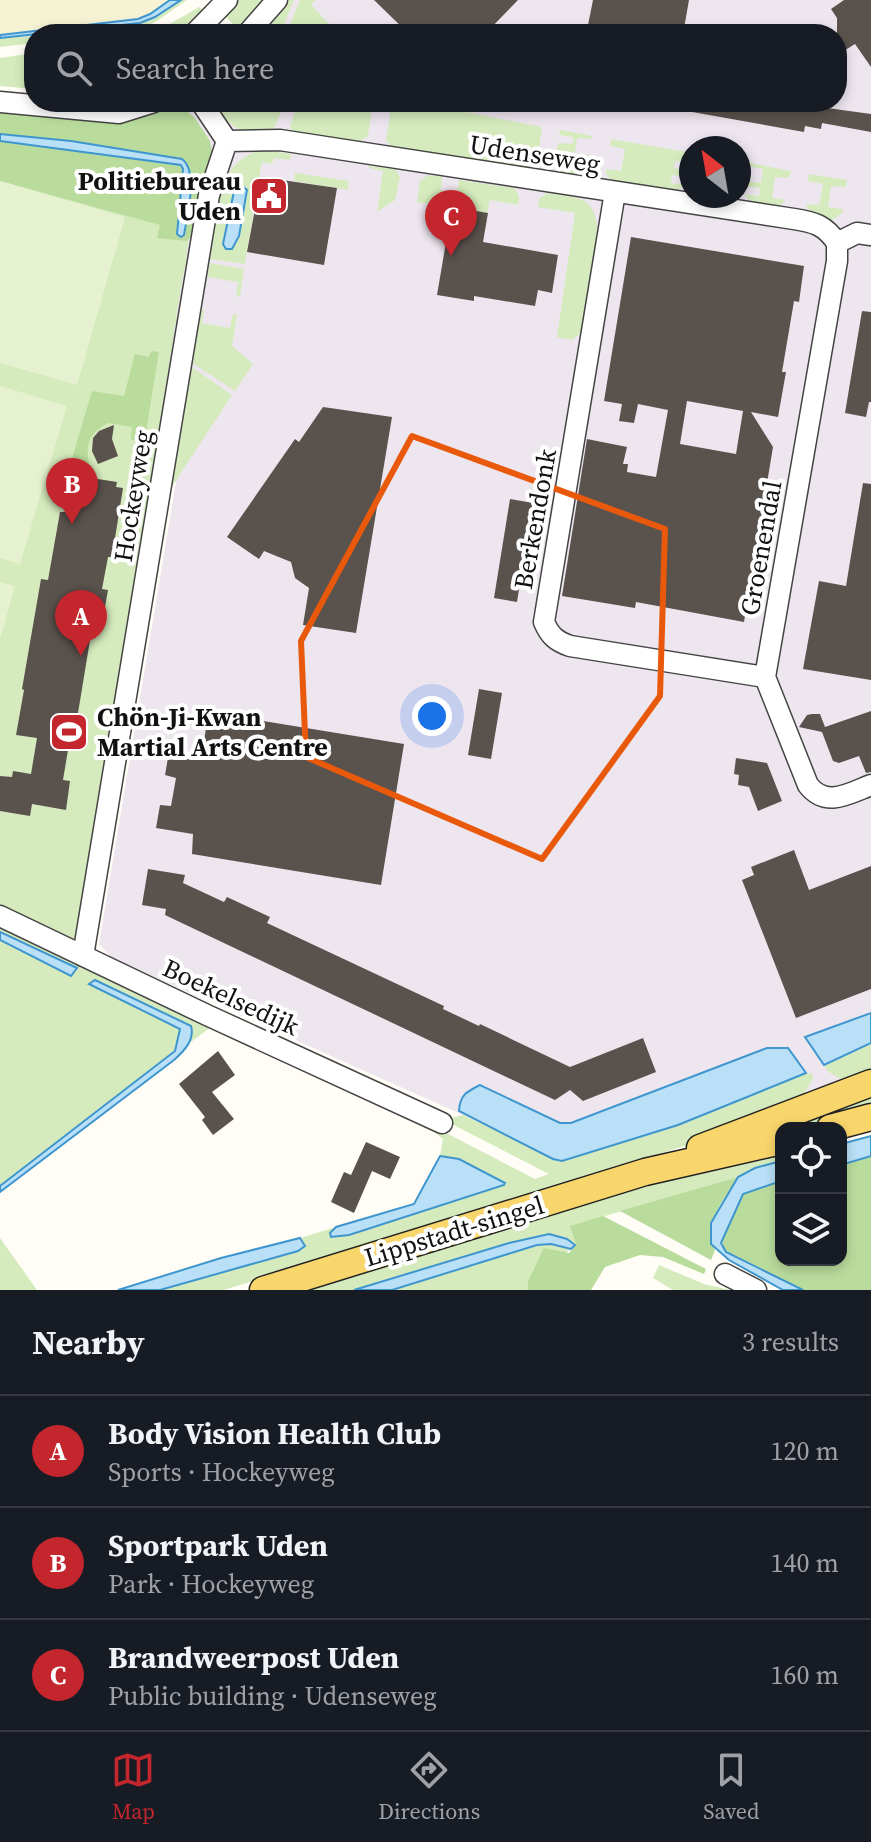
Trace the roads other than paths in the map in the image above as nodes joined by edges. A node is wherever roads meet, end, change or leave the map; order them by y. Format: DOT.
graph roads {
  1 [pos="227,0"];
  2 [pos="277,0"];
  3 [pos="204,24"];
  4 [pos="256,24"];
  5 [pos="24,101"];
  6 [pos="0,102"];
  7 [pos="24,104"];
  8 [pos="208,112"];
  9 [pos="227,141"];
  10 [pos="615,192"];
  11 [pos="871,235"];
  12 [pos="837,243"];
  13 [pos="765,677"];
  14 [pos="871,785"];
  15 [pos="0,916"];
  16 [pos="83,956"];
  17 [pos="871,1083"];
  18 [pos="871,1117"];
  19 [pos="442,1123"];
  20 [pos="847,1123"];
  21 [pos="775,1142"];
  22 [pos="645,1172"];
  23 [pos="725,1274"];
  24 [pos="263,1290"];
  25 [pos="756,1290"];
  1 -- 3 [label="street"];
  2 -- 4 [label="street"];
  5 -- 6 [label="street"];
  6 -- 7 [label="street"];
  8 -- 9 [label="street"];
  9 -- 10 [label="street, Udenseweg"];
  9 -- 16 [label="street, Hockeyweg"];
  10 -- 12 [label="street, Udenseweg"];
  10 -- 13 [label="street, Berkendonk"];
  11 -- 12 [label="street"];
  12 -- 13 [label="street, Groenendal"];
  13 -- 14 [label="street"];
  15 -- 16 [label="street, Boekelsedijk"];
  16 -- 19 [label="street, Boekelsedijk"];
  17 -- 22 [label="main road, Lippstadt-singel"];
  18 -- 20 [label="main road"];
  21 -- 22 [label="main road, Lippstadt-singel"];
  22 -- 24 [label="main road, Lippstadt-singel"];
  23 -- 25 [label="street"];
}
